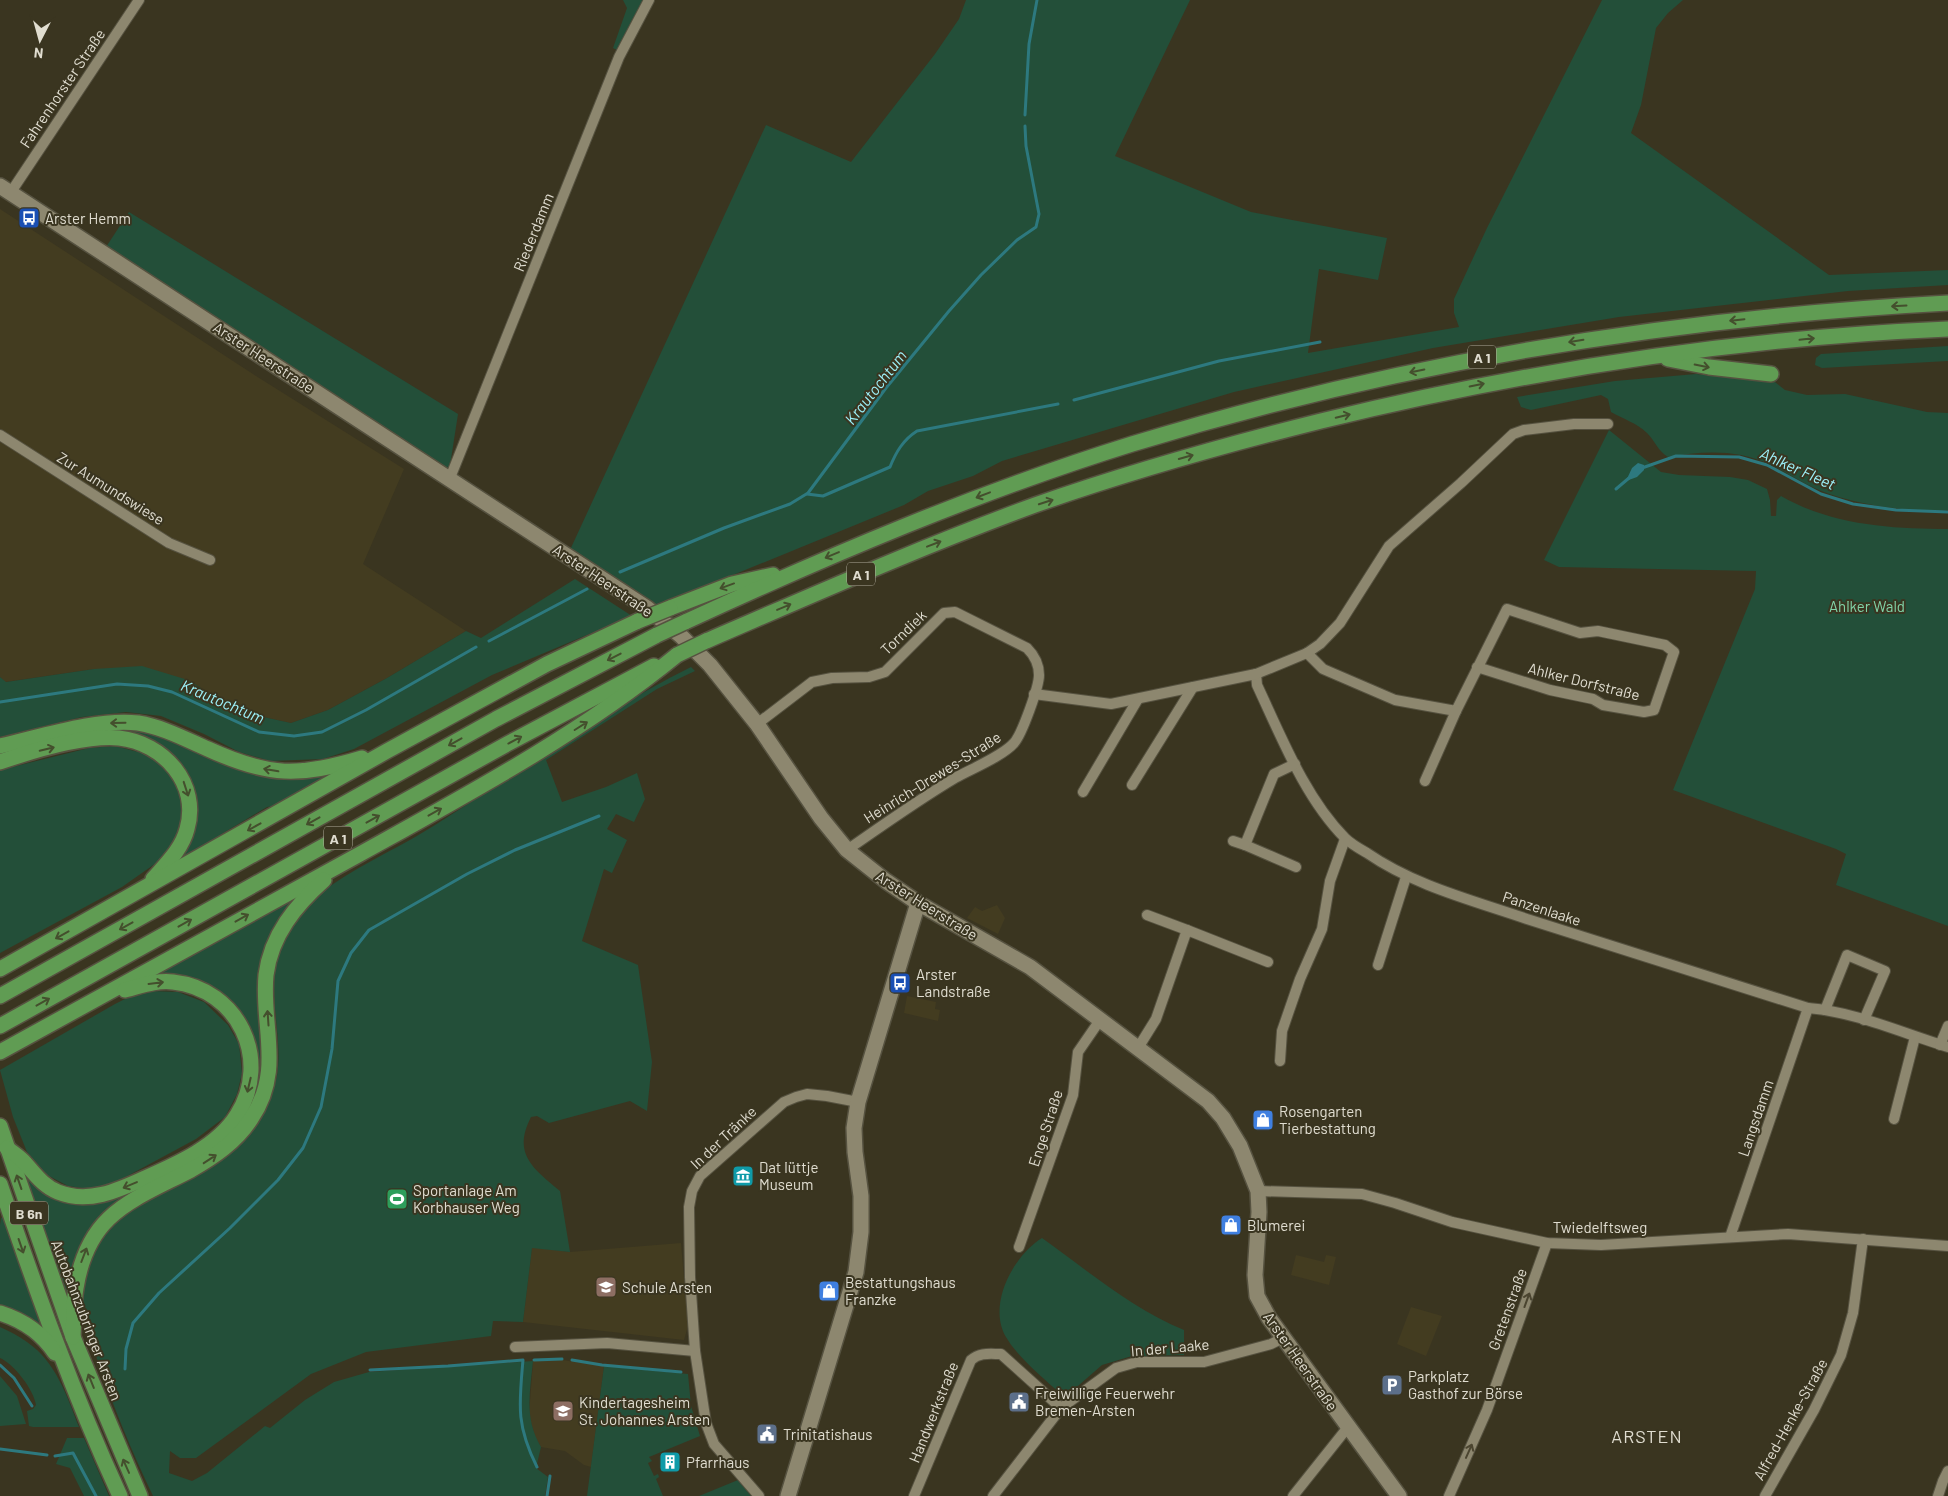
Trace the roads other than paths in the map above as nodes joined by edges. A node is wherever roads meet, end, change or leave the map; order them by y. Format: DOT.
graph roads {
  1 [pos="139,0"];
  2 [pos="649,0"];
  3 [pos="5,189"];
  4 [pos="1948,303"];
  5 [pos="1948,329"];
  6 [pos="1654,357"];
  7 [pos="1771,374"];
  8 [pos="1608,424"];
  9 [pos="0,435"];
  10 [pos="450,478"];
  11 [pos="210,560"];
  12 [pos="792,572"];
  13 [pos="1308,653"];
  14 [pos="677,655"];
  15 [pos="1477,667"];
  16 [pos="1256,674"];
  17 [pos="1192,687"];
  18 [pos="1034,694"];
  19 [pos="1138,699"];
  20 [pos="1456,712"];
  21 [pos="757,724"];
  22 [pos="0,746"];
  23 [pos="387,751"];
  24 [pos="0,762"];
  25 [pos="1294,764"];
  26 [pos="1425,781"];
  27 [pos="1132,785"];
  28 [pos="1083,792"];
  29 [pos="1346,839"];
  30 [pos="1233,841"];
  31 [pos="1245,845"];
  32 [pos="847,850"];
  33 [pos="346,861"];
  34 [pos="1296,867"];
  35 [pos="1406,877"];
  36 [pos="143,890"];
  37 [pos="918,903"];
  38 [pos="1147,915"];
  39 [pos="1187,930"];
  40 [pos="1268,962"];
  41 [pos="1378,965"];
  42 [pos="0,969"];
  43 [pos="0,996"];
  44 [pos="92,1001"];
  45 [pos="1808,1008"];
  46 [pos="1825,1010"];
  47 [pos="1100,1020"];
  48 [pos="1864,1020"];
  49 [pos="0,1026"];
  50 [pos="1948,1026"];
  51 [pos="1915,1037"];
  52 [pos="1944,1046"];
  53 [pos="1138,1048"];
  54 [pos="0,1052"];
  55 [pos="1280,1061"];
  56 [pos="858,1102"];
  57 [pos="1894,1119"];
  58 [pos="0,1126"];
  59 [pos="7,1148"];
  60 [pos="0,1184"];
  61 [pos="1258,1191"];
  62 [pos="1730,1237"];
  63 [pos="1863,1239"];
  64 [pos="1547,1243"];
  65 [pos="1948,1246"];
  66 [pos="1019,1247"];
  67 [pos="0,1313"];
  68 [pos="73,1337"];
  69 [pos="1283,1338"];
  70 [pos="515,1347"];
  71 [pos="695,1351"];
  72 [pos="68,1376"];
  73 [pos="1061,1408"];
  74 [pos="1348,1427"];
  75 [pos="1948,1471"];
  76 [pos="120,1496"];
  77 [pos="140,1496"];
  78 [pos="759,1496"];
  79 [pos="788,1496"];
  80 [pos="914,1496"];
  81 [pos="993,1496"];
  82 [pos="1293,1496"];
  83 [pos="1399,1496"];
  84 [pos="1449,1496"];
  85 [pos="1765,1496"];
  86 [pos="1938,1496"];
  1 -- 3 [label="street, Fahrenhorster Straße"];
  2 -- 10 [label="street, Riederdamm"];
  3 -- 10 [label="street, Arster Heerstraße"];
  4 -- 12 [label="highway, A 1, one-way"];
  6 -- 5 [label="highway, A 1, one-way"];
  6 -- 7 [label="highway, one-way"];
  14 -- 6 [label="highway, A 1, one-way, bridge"];
  8 -- 13 [label="street"];
  9 -- 11 [label="street, Zur Aumundswiese"];
  10 -- 21 [label="street, Arster Heerstraße"];
  12 -- 23 [label="highway, one-way, bridge"];
  12 -- 43 [label="highway, A 1, one-way, bridge"];
  13 -- 16 [label="street"];
  13 -- 20 [label="street"];
  33 -- 14 [label="highway, one-way"];
  49 -- 14 [label="highway, A 1, one-way"];
  15 -- 15 [label="street, Ahlker Dorfstraße"];
  15 -- 20 [label="street, Ahlker Dorfstraße"];
  16 -- 17 [label="street"];
  16 -- 25 [label="street, Panzenlaake"];
  17 -- 19 [label="street"];
  17 -- 27 [label="street"];
  18 -- 19 [label="street"];
  18 -- 21 [label="street, Torndiek"];
  18 -- 32 [label="street, Heinrich-Drewes-Straße"];
  19 -- 28 [label="street"];
  20 -- 26 [label="street, Ahlker Dorfstraße"];
  21 -- 32 [label="street, Arster Heerstraße"];
  23 -- 22 [label="highway, one-way"];
  23 -- 36 [label="highway, one-way"];
  24 -- 36 [label="highway, one-way"];
  25 -- 29 [label="street, Panzenlaake"];
  25 -- 31 [label="street"];
  29 -- 35 [label="street, Panzenlaake"];
  29 -- 55 [label="street"];
  30 -- 31 [label="street"];
  31 -- 34 [label="street"];
  32 -- 37 [label="street, Arster Heerstraße"];
  44 -- 33 [label="highway, one-way"];
  68 -- 33 [label="highway, one-way"];
  35 -- 41 [label="street"];
  35 -- 45 [label="street, Panzenlaake"];
  36 -- 42 [label="highway, one-way"];
  37 -- 47 [label="street, Arster Heerstraße"];
  37 -- 56 [label="street"];
  38 -- 39 [label="street"];
  39 -- 40 [label="street"];
  39 -- 53 [label="street"];
  44 -- 54 [label="highway"];
  44 -- 59 [label="highway, one-way"];
  45 -- 46 [label="street, Panzenlaake"];
  45 -- 62 [label="street, Langsdamm"];
  46 -- 48 [label="street, Panzenlaake"];
  46 -- 48 [label="street"];
  47 -- 53 [label="street, Arster Heerstraße"];
  47 -- 66 [label="street, Enge Straße"];
  48 -- 51 [label="street, Panzenlaake"];
  50 -- 52 [label="street, Panzenlaake"];
  51 -- 52 [label="street, Panzenlaake"];
  51 -- 57 [label="street"];
  53 -- 61 [label="street, Arster Heerstraße"];
  56 -- 71 [label="street, In der Tränke"];
  56 -- 79 [label="street"];
  58 -- 59 [label="highway, Autobahnzubringer Arsten / B 6n"];
  68 -- 59 [label="highway, Autobahnzubringer Arsten / B 6n, one-way"];
  60 -- 72 [label="highway, B 6n, one-way"];
  61 -- 64 [label="street, Twiedelftsweg"];
  61 -- 69 [label="street, Arster Heerstraße"];
  62 -- 63 [label="street, Twiedelftsweg"];
  62 -- 64 [label="street, Twiedelftsweg"];
  63 -- 65 [label="street, Twiedelftsweg"];
  63 -- 85 [label="street, Alfred-Henke-Straße"];
  84 -- 64 [label="street, Gretenstraße, one-way"];
  67 -- 72 [label="highway"];
  77 -- 68 [label="highway, Autobahnzubringer Arsten / B 6n, one-way"];
  69 -- 73 [label="street, In der Laake"];
  69 -- 74 [label="street, Arster Heerstraße"];
  70 -- 71 [label="street"];
  71 -- 78 [label="street, In der Tränke"];
  72 -- 76 [label="highway, B 6n"];
  73 -- 80 [label="street, Handwerkstraße"];
  73 -- 81 [label="street, In der Laake"];
  74 -- 82 [label="street"];
  74 -- 83 [label="street, Arster Heerstraße"];
  75 -- 86 [label="street"];
}
